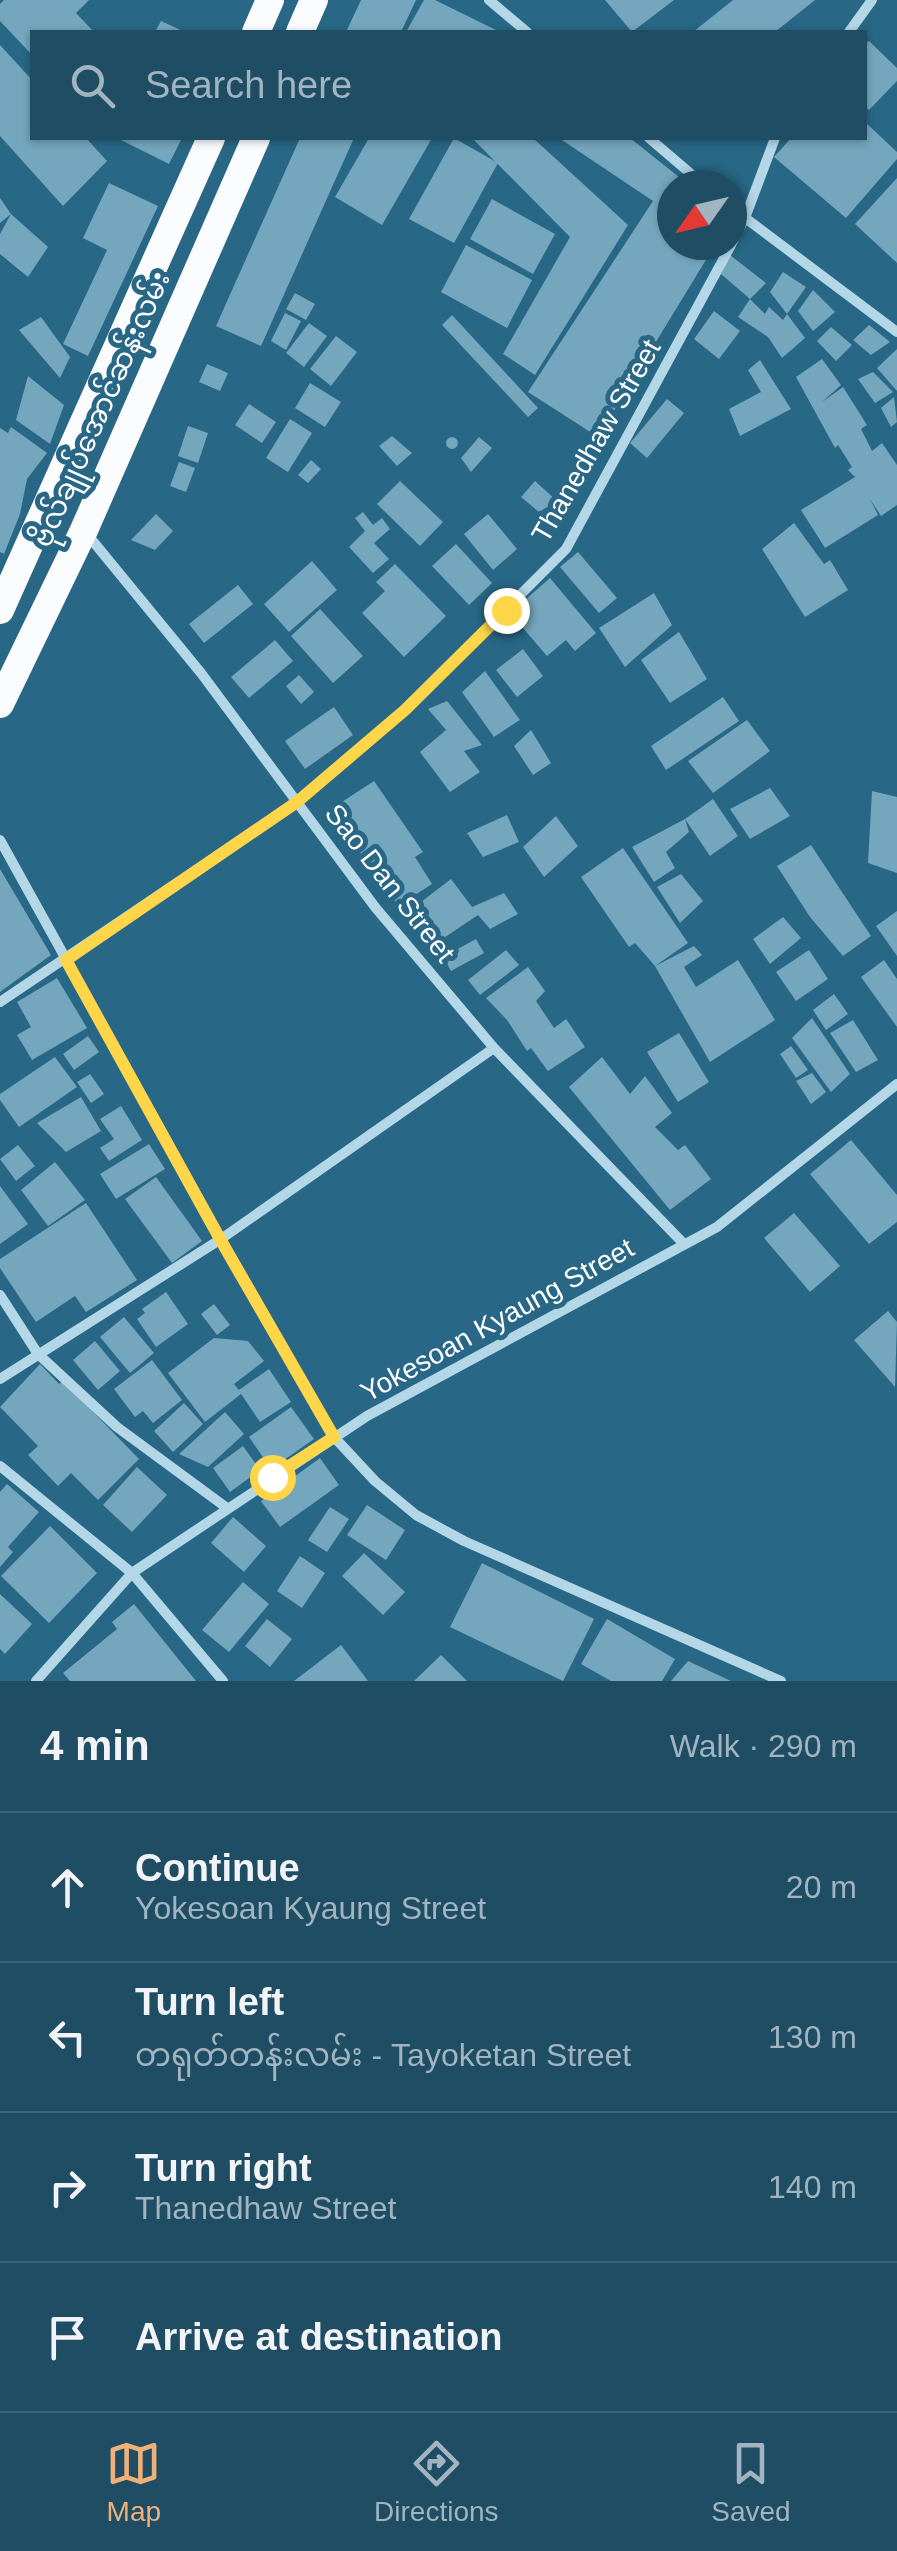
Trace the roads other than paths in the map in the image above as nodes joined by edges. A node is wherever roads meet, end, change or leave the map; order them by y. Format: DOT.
graph roads {
  1 [pos="270,0"];
  2 [pos="314,0"];
  3 [pos="489,0"];
  4 [pos="872,0"];
  5 [pos="257,30"];
  6 [pos="301,30"];
  7 [pos="524,30"];
  8 [pos="850,30"];
  9 [pos="210,140"];
  10 [pos="255,140"];
  11 [pos="650,140"];
  12 [pos="775,140"];
  13 [pos="686,170"];
  14 [pos="747,215"];
  15 [pos="747,219"];
  16 [pos="722,260"];
  17 [pos="897,332"];
  18 [pos="84,530"];
  19 [pos="0,610"];
  20 [pos="0,704"];
  21 [pos="297,802"];
  22 [pos="0,840"];
  23 [pos="66,960"];
  24 [pos="0,1002"];
  25 [pos="494,1048"];
  26 [pos="897,1084"];
  27 [pos="220,1239"];
  28 [pos="684,1244"];
  29 [pos="0,1295"];
  30 [pos="38,1354"];
  31 [pos="0,1380"];
  32 [pos="334,1437"];
  33 [pos="0,1466"];
  34 [pos="227,1508"];
  35 [pos="132,1573"];
  36 [pos="765,1678"];
  37 [pos="36,1681"];
  38 [pos="223,1681"];
  39 [pos="780,1681"];
  1 -- 5 [label="highway"];
  2 -- 6 [label="highway"];
  3 -- 7 [label="street"];
  4 -- 8 [label="street"];
  9 -- 19 [label="highway, ဗိုလ်ချုပ်အောင်ဆန်းလမ်း"];
  10 -- 18 [label="highway, ဗိုလ်ချုပ်အောင်ဆန်းလမ်း"];
  11 -- 13 [label="street"];
  12 -- 14 [label="street, Thanedhaw Street"];
  15 -- 17 [label="street"];
  16 -- 21 [label="street, Thanedhaw Street"];
  18 -- 20 [label="highway, ဗိုလ်ချုပ်အောင်ဆန်းလမ်း"];
  18 -- 21 [label="street, Sao Dan Street"];
  21 -- 23 [label="street, Thanedhaw Street"];
  21 -- 25 [label="street, Sao Dan Street"];
  22 -- 23 [label="street"];
  23 -- 24 [label="street, Thanedhaw Street"];
  23 -- 27 [label="street"];
  25 -- 27 [label="street"];
  25 -- 28 [label="street, Sao Dan Street"];
  26 -- 28 [label="street, Yokesoan Kyaung Street"];
  27 -- 30 [label="street"];
  27 -- 32 [label="street"];
  28 -- 32 [label="street, Yokesoan Kyaung Street"];
  29 -- 30 [label="street"];
  30 -- 31 [label="street"];
  30 -- 34 [label="street"];
  32 -- 34 [label="street, Yokesoan Kyaung Street"];
  32 -- 36 [label="street"];
  33 -- 35 [label="street"];
  34 -- 35 [label="street, Yokesoan Kyaung Street"];
  35 -- 37 [label="street, Yokesoan Kyaung Street"];
  35 -- 38 [label="street"];
  36 -- 39 [label="street"];
}
